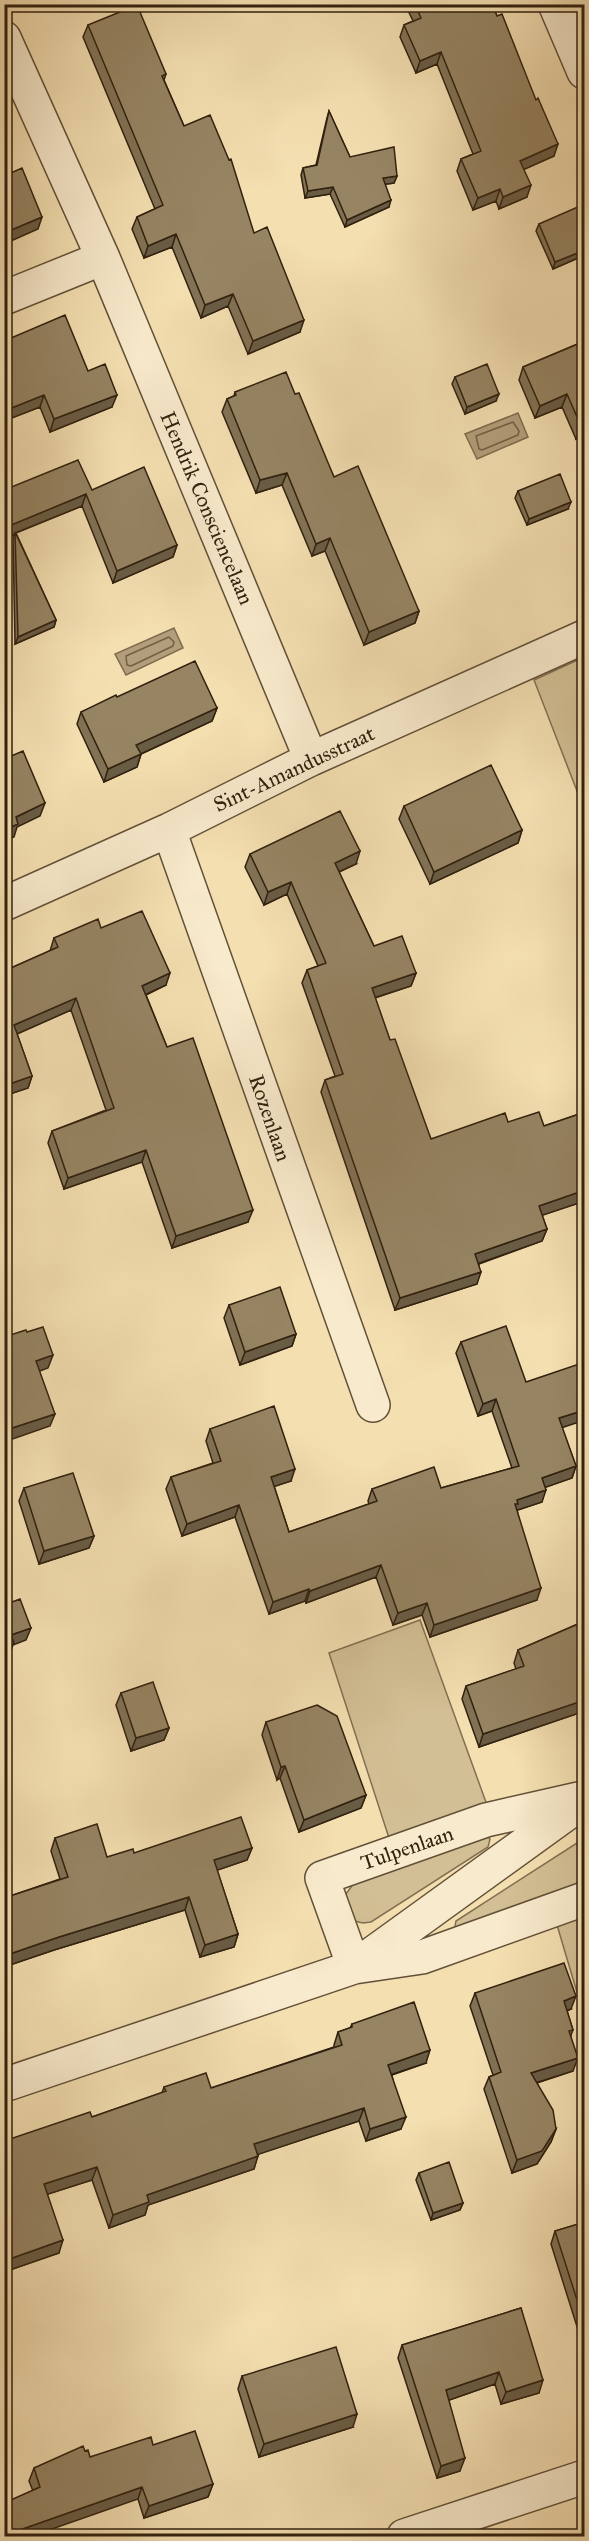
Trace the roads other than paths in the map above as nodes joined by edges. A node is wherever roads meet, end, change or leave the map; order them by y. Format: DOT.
graph roads {
  1 [pos="555,4"];
  2 [pos="4,38"];
  3 [pos="585,72"];
  4 [pos="103,258"];
  5 [pos="4,298"];
  6 [pos="585,637"];
  7 [pos="311,759"];
  8 [pos="169,830"];
  9 [pos="4,904"];
  10 [pos="373,1405"];
  11 [pos="585,1799"];
  12 [pos="585,1899"];
  13 [pos="354,1967"];
  14 [pos="4,2085"];
  15 [pos="585,2477"];
  16 [pos="404,2536"];
  1 -- 3 [label="street"];
  2 -- 4 [label="street, Hendrik Consciencelaan"];
  4 -- 5 [label="street"];
  4 -- 7 [label="street, Hendrik Consciencelaan"];
  6 -- 7 [label="street, Sint-Amandusstraat"];
  7 -- 8 [label="street, Sint-Amandusstraat"];
  8 -- 9 [label="street, Sint-Amandusstraat"];
  8 -- 10 [label="street, Rozenlaan"];
  11 -- 13 [label="street, Tulpenlaan"];
  11 -- 13 [label="street, Tulpenlaan"];
  12 -- 13 [label="street, Tulpenlaan"];
  13 -- 14 [label="street, Tulpenlaan"];
  15 -- 16 [label="street"];
}
